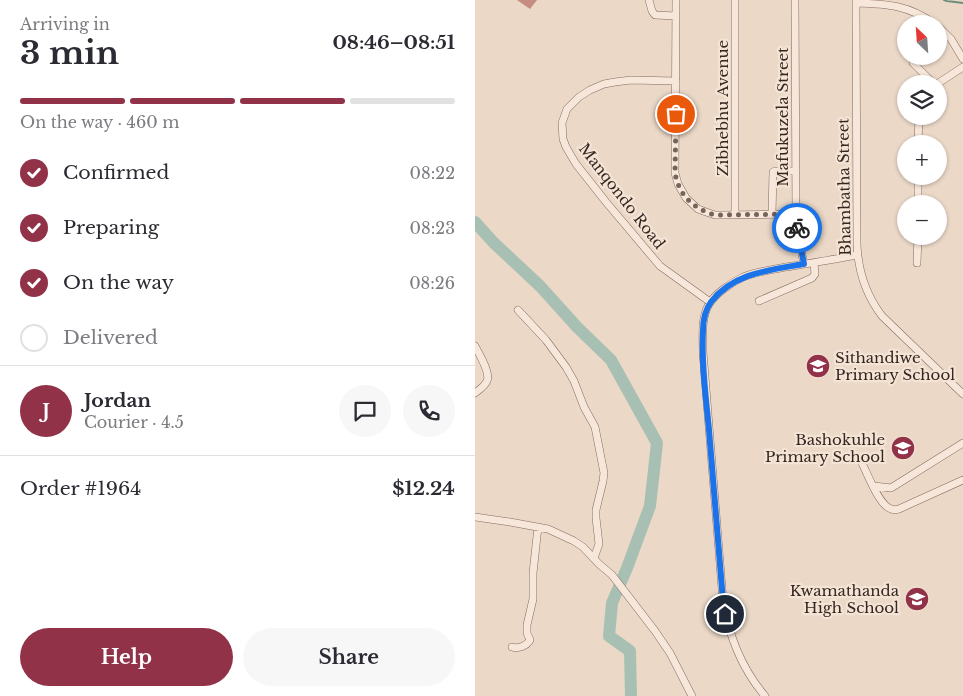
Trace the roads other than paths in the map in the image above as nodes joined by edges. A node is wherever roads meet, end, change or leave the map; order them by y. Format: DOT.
graph roads {
  1 [pos="649,0"];
  2 [pos="676,0"];
  3 [pos="735,0"];
  4 [pos="795,0"];
  5 [pos="856,2"];
  6 [pos="876,2"];
  7 [pos="922,15"];
  8 [pos="676,16"];
  9 [pos="947,35"];
  10 [pos="963,58"];
  11 [pos="915,65"];
  12 [pos="963,67"];
  13 [pos="926,75"];
  14 [pos="947,77"];
  15 [pos="676,81"];
  16 [pos="784,151"];
  17 [pos="783,170"];
  18 [pos="796,170"];
  19 [pos="773,214"];
  20 [pos="796,214"];
  21 [pos="735,215"];
  22 [pos="918,245"];
  23 [pos="857,255"];
  24 [pos="814,263"];
  25 [pos="917,263"];
  26 [pos="804,264"];
  27 [pos="759,301"];
  28 [pos="710,302"];
  29 [pos="518,310"];
  30 [pos="475,346"];
  31 [pos="475,393"];
  32 [pos="963,394"];
  33 [pos="963,442"];
  34 [pos="862,463"];
  35 [pos="963,480"];
  36 [pos="873,486"];
  37 [pos="475,517"];
  38 [pos="538,527"];
  39 [pos="592,556"];
  40 [pos="512,647"];
  41 [pos="692,696"];
  42 [pos="765,696"];
  1 -- 8 [label="street"];
  2 -- 8 [label="street"];
  3 -- 21 [label="street, Zibhebhu Avenue"];
  4 -- 18 [label="street, Mafukuzela Street"];
  5 -- 6 [label="street"];
  5 -- 23 [label="street, Bhambatha Street"];
  6 -- 7 [label="street"];
  8 -- 15 [label="street"];
  9 -- 10 [label="street"];
  11 -- 13 [label="street"];
  12 -- 14 [label="street"];
  15 -- 21 [label="street"];
  15 -- 28 [label="street, Manqondo Road"];
  16 -- 17 [label="street"];
  17 -- 18 [label="street"];
  17 -- 19 [label="street"];
  18 -- 20 [label="street, Mafukuzela Street"];
  19 -- 20 [label="street"];
  19 -- 21 [label="street"];
  20 -- 26 [label="street, Mafukuzela Street"];
  22 -- 25 [label="street"];
  23 -- 24 [label="street"];
  23 -- 32 [label="street, Bhambatha Street"];
  24 -- 26 [label="street"];
  24 -- 27 [label="street"];
  26 -- 28 [label="street"];
  28 -- 42 [label="street"];
  29 -- 39 [label="street"];
  30 -- 31 [label="street"];
  33 -- 36 [label="street"];
  34 -- 36 [label="street"];
  35 -- 36 [label="street"];
  37 -- 38 [label="street"];
  38 -- 39 [label="street"];
  38 -- 40 [label="street"];
  39 -- 41 [label="street"];
}
